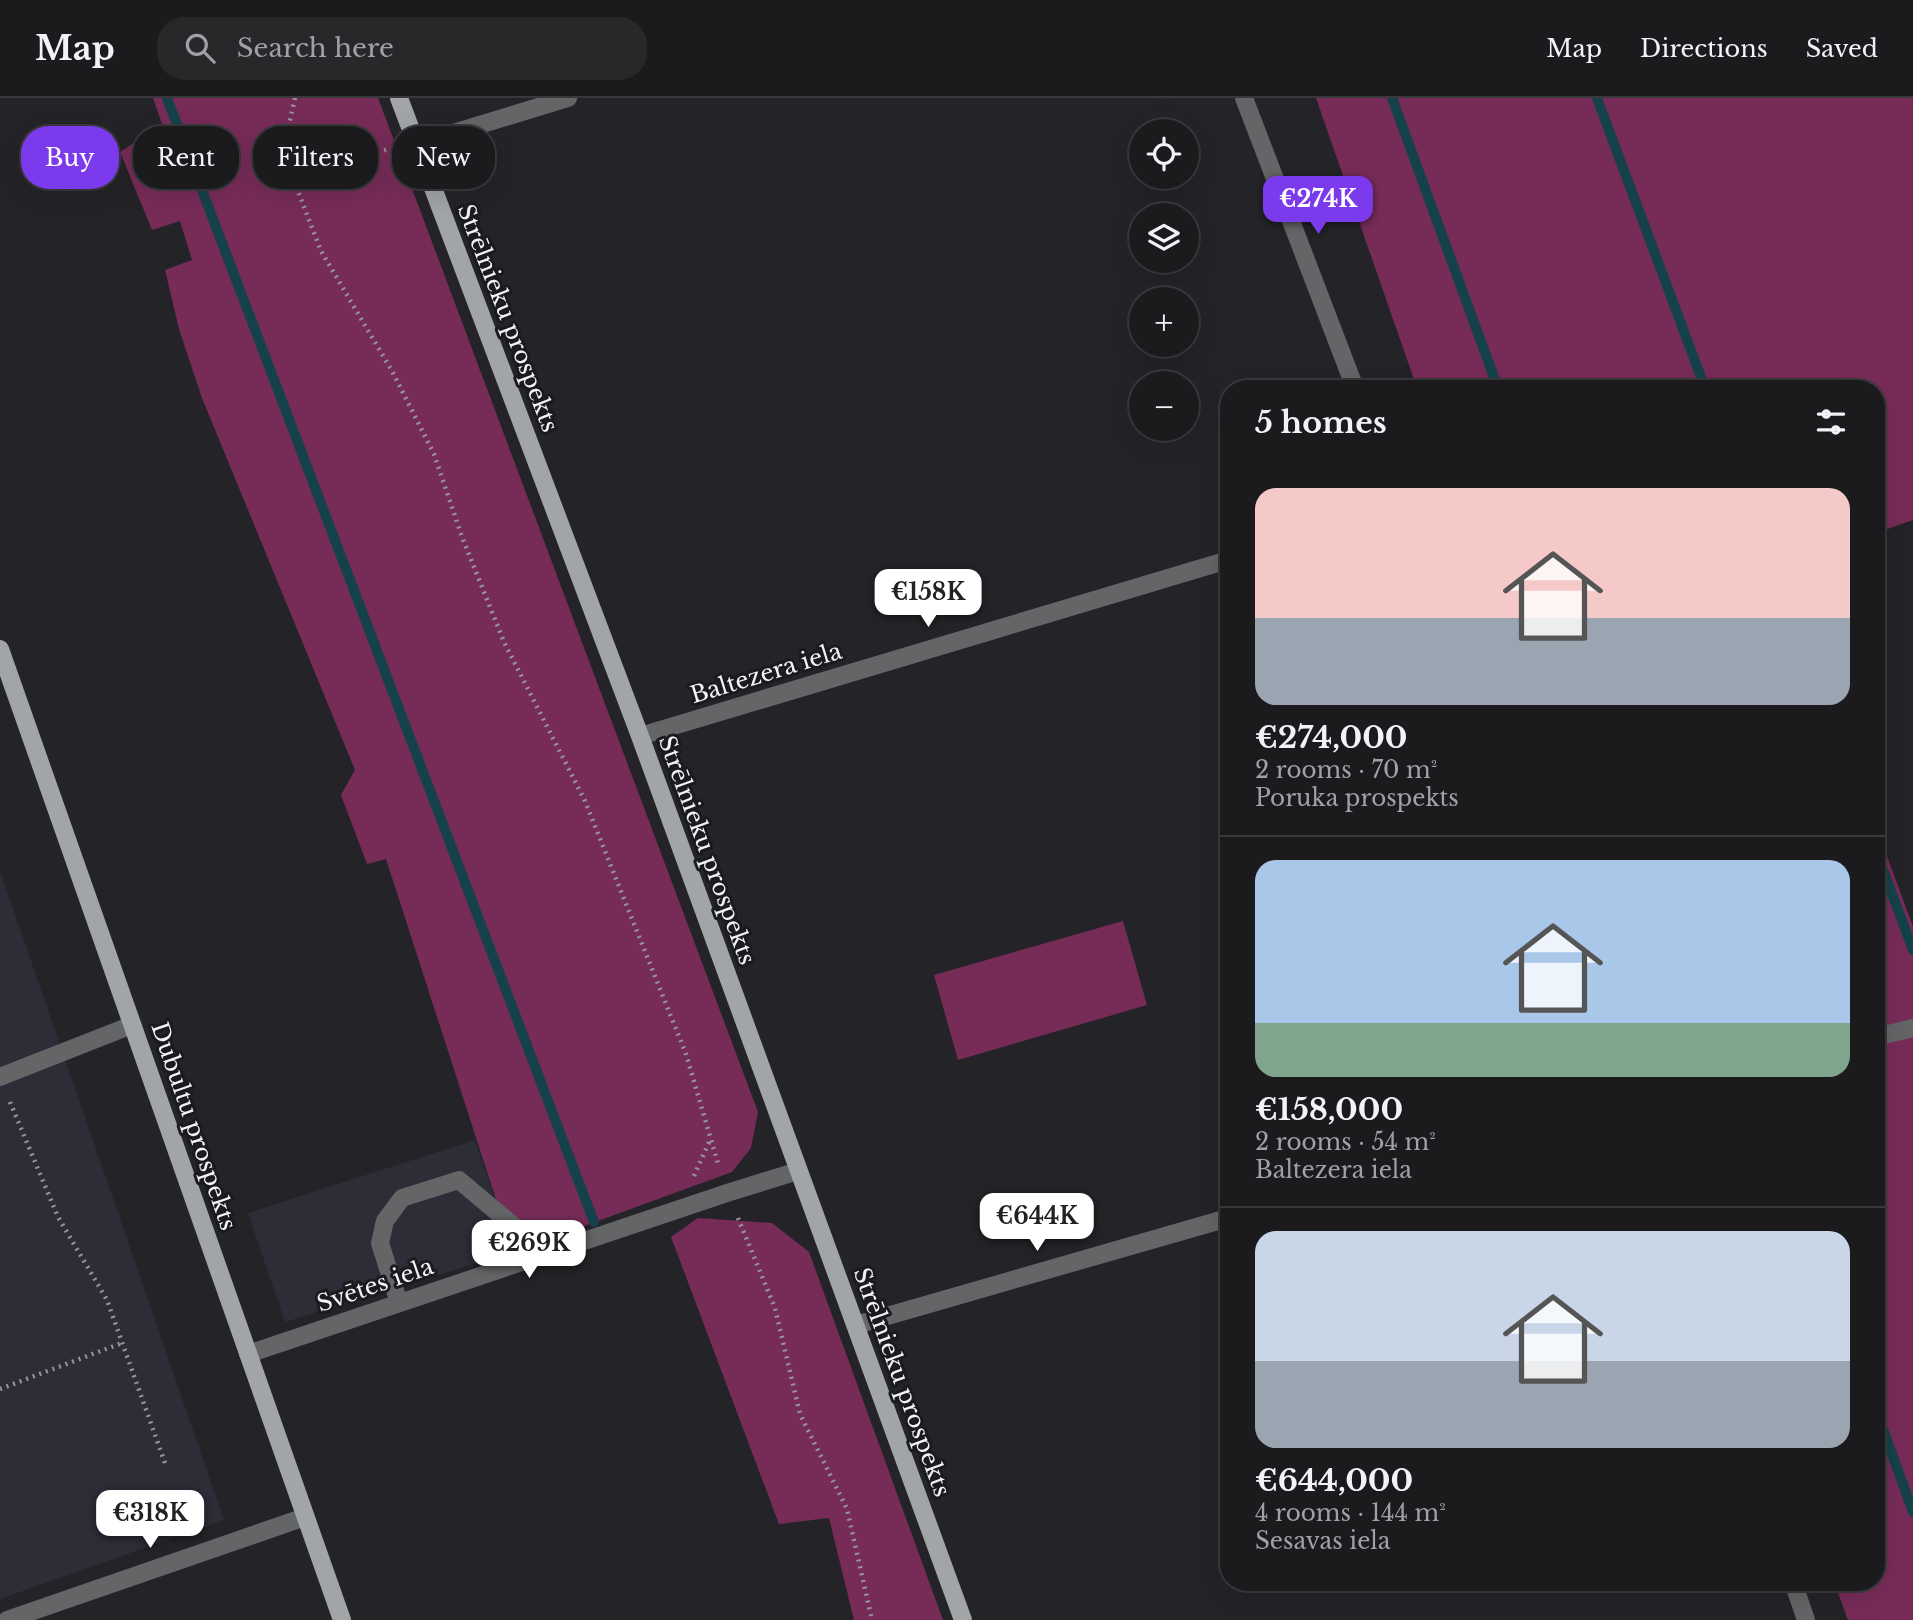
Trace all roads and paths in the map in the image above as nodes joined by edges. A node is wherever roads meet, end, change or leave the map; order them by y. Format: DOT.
graph roads {
  1 [pos="295,98"];
  2 [pos="399,98"];
  3 [pos="568,98"];
  4 [pos="1244,98"];
  5 [pos="289,126"];
  6 [pos="410,126"];
  7 [pos="476,126"];
  8 [pos="298,189"];
  9 [pos="434,189"];
  10 [pos="1352,380"];
  11 [pos="1220,561"];
  12 [pos="0,649"];
  13 [pos="640,736"];
  14 [pos="132,1025"];
  15 [pos="1913,1028"];
  16 [pos="1885,1035"];
  17 [pos="3,1084"];
  18 [pos="798,1171"];
  19 [pos="727,1193"];
  20 [pos="1220,1220"];
  21 [pos="534,1258"];
  22 [pos="399,1303"];
  23 [pos="856,1325"];
  24 [pos="122,1343"];
  25 [pos="248,1354"];
  26 [pos="0,1389"];
  27 [pos="165,1463"];
  28 [pos="305,1517"];
  29 [pos="1796,1591"];
  30 [pos="7,1620"];
  31 [pos="342,1620"];
  32 [pos="872,1620"];
  33 [pos="963,1620"];
  34 [pos="1806,1620"];
  1 -- 5 [label="path"];
  2 -- 6 [label="main road, Strēlnieku prospekts"];
  3 -- 7 [label="street"];
  4 -- 10 [label="street"];
  8 -- 19 [label="path"];
  9 -- 13 [label="main road, Strēlnieku prospekts"];
  11 -- 13 [label="street, Baltezera iela"];
  12 -- 14 [label="main road, Dubultu prospekts"];
  13 -- 18 [label="main road, Strēlnieku prospekts"];
  14 -- 17 [label="street"];
  14 -- 25 [label="main road, Dubultu prospekts"];
  15 -- 16 [label="street"];
  17 -- 24 [label="path"];
  18 -- 19 [label="street, Svētes iela"];
  18 -- 23 [label="main road, Strēlnieku prospekts"];
  19 -- 21 [label="street, Svētes iela"];
  19 -- 32 [label="path"];
  20 -- 23 [label="street"];
  21 -- 22 [label="street, Svētes iela"];
  21 -- 22 [label="street"];
  22 -- 25 [label="street, Svētes iela"];
  23 -- 33 [label="main road, Strēlnieku prospekts"];
  24 -- 26 [label="path"];
  24 -- 27 [label="path"];
  25 -- 28 [label="main road, Dubultu prospekts"];
  28 -- 30 [label="street"];
  28 -- 31 [label="main road, Dubultu prospekts"];
  29 -- 34 [label="street"];
}
